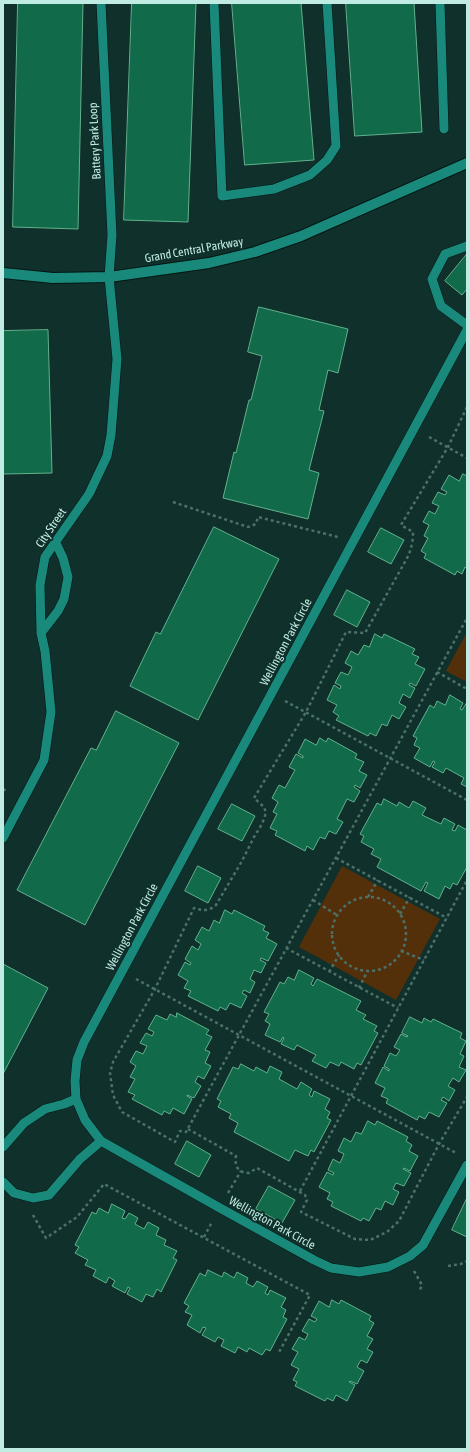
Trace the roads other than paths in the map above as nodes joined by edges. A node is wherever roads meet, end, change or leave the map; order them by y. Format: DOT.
graph roads {
  1 [pos="101,3"];
  2 [pos="214,3"];
  3 [pos="327,3"];
  4 [pos="440,3"];
  5 [pos="444,129"];
  6 [pos="467,163"];
  7 [pos="467,246"];
  8 [pos="3,273"];
  9 [pos="109,277"];
  10 [pos="467,325"];
  11 [pos="467,330"];
  12 [pos="55,541"];
  13 [pos="41,633"];
  14 [pos="3,838"];
  15 [pos="76,1099"];
  16 [pos="101,1140"];
  17 [pos="3,1147"];
  18 [pos="467,1165"];
  19 [pos="3,1182"];
  1 -- 9 [label="lane, Battery Park Loop"];
  2 -- 3 [label="lane"];
  4 -- 5 [label="lane"];
  6 -- 9 [label="street, Grand Central Parkway"];
  7 -- 10 [label="lane"];
  8 -- 9 [label="street, Grand Central Parkway"];
  9 -- 12 [label="lane, City Street"];
  11 -- 15 [label="lane, Wellington Park Circle"];
  12 -- 13 [label="lane, City Street"];
  12 -- 13 [label="lane"];
  13 -- 14 [label="lane, City Street"];
  15 -- 16 [label="lane, Wellington Park Circle"];
  15 -- 17 [label="lane"];
  16 -- 18 [label="lane, Wellington Park Circle"];
  16 -- 19 [label="lane"];
}
